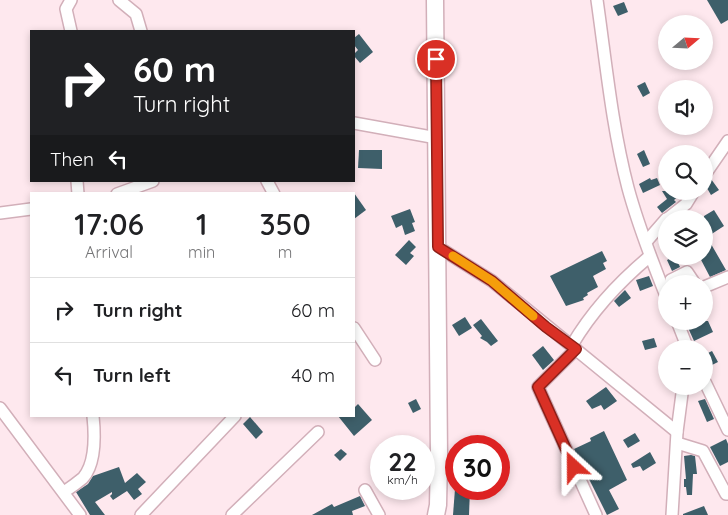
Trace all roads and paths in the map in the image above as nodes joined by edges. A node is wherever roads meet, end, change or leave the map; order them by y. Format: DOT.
graph roads {
  1 [pos="71,0"];
  2 [pos="119,0"];
  3 [pos="435,0"];
  4 [pos="597,0"];
  5 [pos="71,30"];
  6 [pos="140,30"];
  7 [pos="355,122"];
  8 [pos="436,138"];
  9 [pos="728,141"];
  10 [pos="713,163"];
  11 [pos="150,182"];
  12 [pos="123,192"];
  13 [pos="688,200"];
  14 [pos="30,209"];
  15 [pos="678,210"];
  16 [pos="0,214"];
  17 [pos="658,228"];
  18 [pos="646,242"];
  19 [pos="438,247"];
  20 [pos="650,256"];
  21 [pos="658,276"];
  22 [pos="728,277"];
  23 [pos="713,283"];
  24 [pos="355,330"];
  25 [pos="574,347"];
  26 [pos="375,360"];
  27 [pos="682,395"];
  28 [pos="713,395"];
  29 [pos="0,408"];
  30 [pos="725,415"];
  31 [pos="93,417"];
  32 [pos="234,417"];
  33 [pos="728,430"];
  34 [pos="318,432"];
  35 [pos="677,437"];
  36 [pos="365,490"];
  37 [pos="64,492"];
  38 [pos="728,494"];
  39 [pos="433,514"];
  40 [pos="80,515"];
  41 [pos="141,515"];
  42 [pos="232,515"];
  43 [pos="379,515"];
  44 [pos="596,515"];
  45 [pos="672,515"];
  1 -- 5 [label="street"];
  2 -- 6 [label="street"];
  3 -- 8 [label="street"];
  4 -- 18 [label="street"];
  7 -- 8 [label="street"];
  8 -- 19 [label="street"];
  9 -- 10 [label="street"];
  11 -- 12 [label="street"];
  13 -- 15 [label="street"];
  14 -- 16 [label="street"];
  17 -- 18 [label="street"];
  18 -- 20 [label="street"];
  19 -- 25 [label="street"];
  19 -- 39 [label="street"];
  20 -- 21 [label="street"];
  20 -- 25 [label="street"];
  22 -- 23 [label="street"];
  24 -- 26 [label="street"];
  25 -- 35 [label="street"];
  25 -- 44 [label="street"];
  27 -- 35 [label="street"];
  28 -- 30 [label="street"];
  29 -- 37 [label="street"];
  30 -- 33 [label="street"];
  31 -- 37 [label="street"];
  32 -- 41 [label="street"];
  34 -- 42 [label="street"];
  35 -- 38 [label="street"];
  35 -- 45 [label="street"];
  36 -- 43 [label="street"];
  37 -- 40 [label="street"];
}
